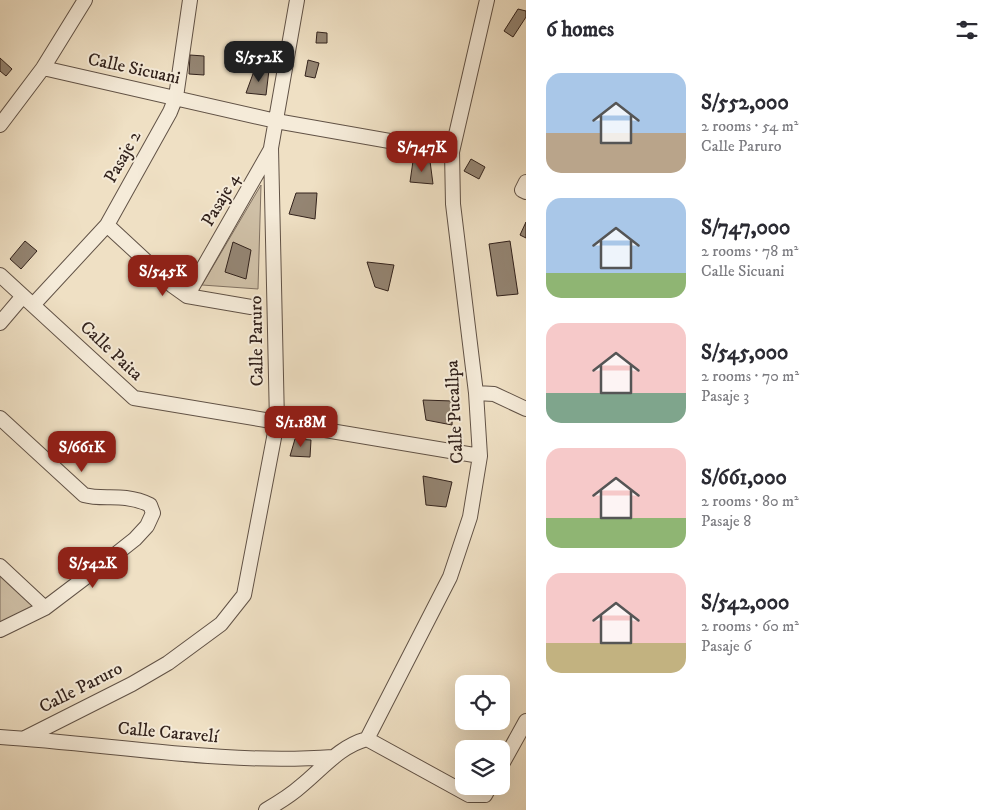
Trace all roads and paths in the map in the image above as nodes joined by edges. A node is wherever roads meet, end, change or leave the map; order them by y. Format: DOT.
graph roads {
  1 [pos="85,0"];
  2 [pos="190,0"];
  3 [pos="297,0"];
  4 [pos="487,0"];
  5 [pos="43,68"];
  6 [pos="176,97"];
  7 [pos="276,121"];
  8 [pos="0,125"];
  9 [pos="272,148"];
  10 [pos="452,152"];
  11 [pos="107,225"];
  12 [pos="0,274"];
  13 [pos="188,296"];
  14 [pos="28,300"];
  15 [pos="251,307"];
  16 [pos="0,323"];
  17 [pos="476,393"];
  18 [pos="526,409"];
  19 [pos="0,418"];
  20 [pos="277,422"];
  21 [pos="480,456"];
  22 [pos="0,566"];
  23 [pos="46,608"];
  24 [pos="0,630"];
  25 [pos="526,721"];
  26 [pos="0,737"];
  27 [pos="25,738"];
  28 [pos="367,739"];
  29 [pos="520,746"];
  30 [pos="333,757"];
  31 [pos="510,757"];
  32 [pos="455,787"];
  33 [pos="266,810"];
  1 -- 5 [label="street"];
  2 -- 6 [label="street, Pasaje 2"];
  3 -- 7 [label="street, Calle Paruro"];
  4 -- 10 [label="street, Calle Pucallpa"];
  5 -- 6 [label="street, Calle Sicuani"];
  5 -- 8 [label="street"];
  6 -- 7 [label="street, Calle Sicuani"];
  6 -- 11 [label="street, Pasaje 2"];
  7 -- 9 [label="street, Calle Paruro"];
  7 -- 10 [label="street, Calle Sicuani"];
  9 -- 13 [label="street, Pasaje 4"];
  9 -- 20 [label="street, Calle Paruro"];
  10 -- 17 [label="street, Calle Pucallpa"];
  11 -- 13 [label="street"];
  11 -- 14 [label="street, Pasaje 2"];
  12 -- 14 [label="street, Calle Paita"];
  13 -- 15 [label="street"];
  14 -- 16 [label="street, Pasaje 2"];
  14 -- 20 [label="street, Calle Paita"];
  17 -- 18 [label="street"];
  17 -- 21 [label="street, Calle Pucallpa"];
  19 -- 23 [label="street"];
  20 -- 21 [label="street, Calle Paita"];
  20 -- 27 [label="street, Calle Paruro"];
  21 -- 28 [label="street, Calle Pucallpa"];
  22 -- 23 [label="street"];
  23 -- 24 [label="street"];
  25 -- 29 [label="street"];
  26 -- 27 [label="street, Calle Caravelí"];
  27 -- 30 [label="street, Calle Caravelí"];
  28 -- 30 [label="street"];
  28 -- 32 [label="street"];
  29 -- 31 [label="street"];
  30 -- 33 [label="street"];
}
